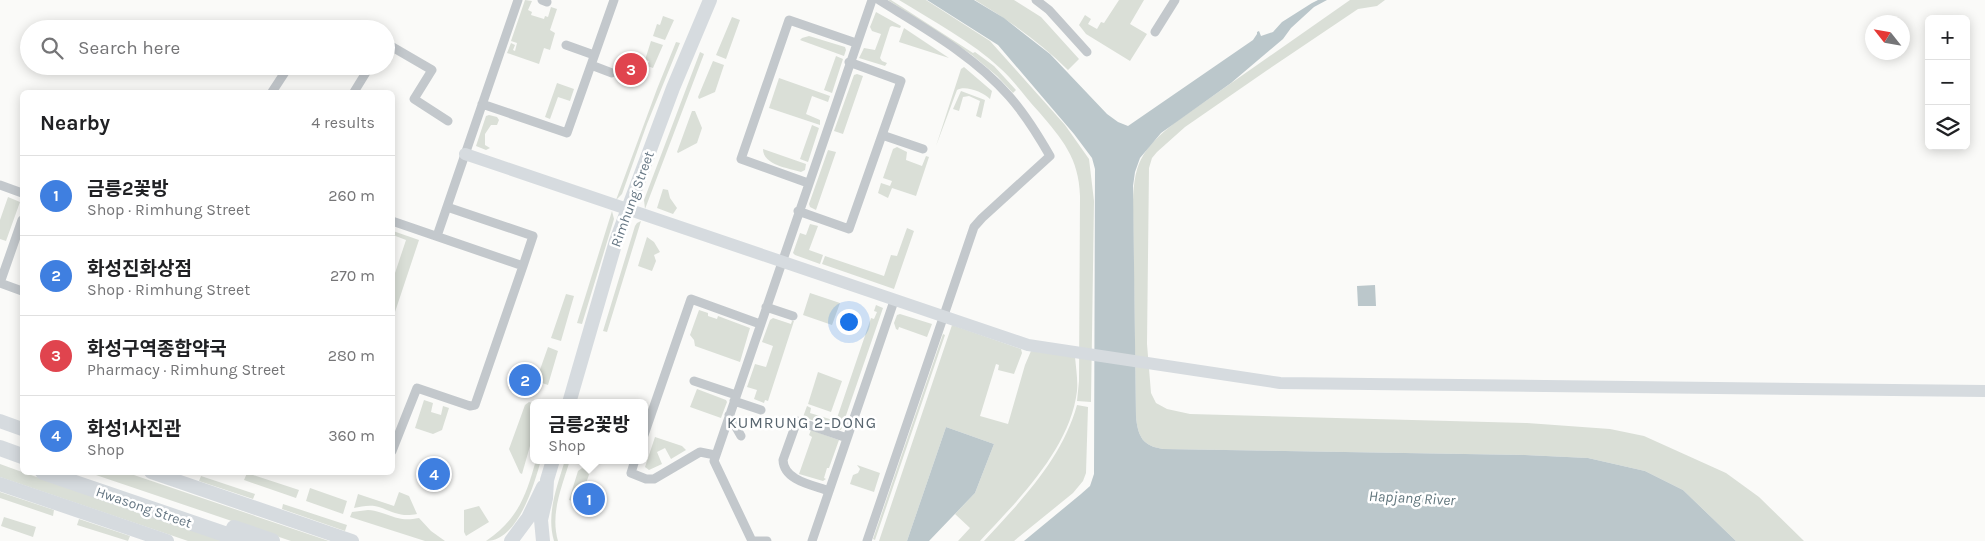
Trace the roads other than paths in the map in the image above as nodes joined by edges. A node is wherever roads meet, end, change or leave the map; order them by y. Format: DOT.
graph roads {
  1 [pos="518,0"];
  2 [pos="612,0"];
  3 [pos="710,0"];
  4 [pos="872,0"];
  5 [pos="879,0"];
  6 [pos="1036,0"];
  7 [pos="1175,0"];
  8 [pos="1155,32"];
  9 [pos="856,43"];
  10 [pos="566,45"];
  11 [pos="395,48"];
  12 [pos="1087,52"];
  13 [pos="594,55"];
  14 [pos="849,62"];
  15 [pos="591,65"];
  16 [pos="612,73"];
  17 [pos="285,75"];
  18 [pos="364,75"];
  19 [pos="277,90"];
  20 [pos="355,90"];
  21 [pos="482,104"];
  22 [pos="448,121"];
  23 [pos="882,135"];
  24 [pos="923,149"];
  25 [pos="465,154"];
  26 [pos="808,183"];
  27 [pos="0,185"];
  28 [pos="20,192"];
  29 [pos="447,206"];
  30 [pos="628,210"];
  31 [pos="798,211"];
  32 [pos="395,222"];
  33 [pos="20,226"];
  34 [pos="437,236"];
  35 [pos="781,262"];
  36 [pos="523,266"];
  37 [pos="0,283"];
  38 [pos="20,289"];
  39 [pos="894,300"];
  40 [pos="766,307"];
  41 [pos="793,316"];
  42 [pos="944,318"];
  43 [pos="760,324"];
  44 [pos="694,381"];
  45 [pos="1985,391"];
  46 [pos="735,398"];
  47 [pos="570,399"];
  48 [pos="761,410"];
  49 [pos="729,415"];
  50 [pos="0,421"];
  51 [pos="648,423"];
  52 [pos="20,427"];
  53 [pos="741,436"];
  54 [pos="847,438"];
  55 [pos="395,443"];
  56 [pos="0,448"];
  57 [pos="20,455"];
  58 [pos="715,456"];
  59 [pos="0,458"];
  60 [pos="552,464"];
  61 [pos="634,464"];
  62 [pos="20,465"];
  63 [pos="52,475"];
  64 [pos="80,475"];
  65 [pos="160,475"];
  66 [pos="547,480"];
  67 [pos="0,484"];
  68 [pos="829,491"];
  69 [pos="167,541"];
  70 [pos="245,541"];
  71 [pos="272,541"];
  72 [pos="352,541"];
  73 [pos="511,541"];
  74 [pos="543,541"];
  75 [pos="752,541"];
  76 [pos="767,541"];
  77 [pos="812,541"];
  78 [pos="867,541"];
  1 -- 21 [label="street"];
  2 -- 13 [label="street"];
  3 -- 30 [label="main road, Rimhung Street"];
  4 -- 9 [label="street"];
  5 -- 42 [label="street"];
  6 -- 12 [label="street"];
  7 -- 8 [label="street"];
  9 -- 14 [label="street"];
  9 -- 26 [label="street"];
  10 -- 13 [label="street"];
  11 -- 22 [label="street"];
  13 -- 15 [label="street"];
  14 -- 23 [label="street"];
  14 -- 26 [label="street"];
  15 -- 16 [label="street"];
  15 -- 21 [label="street"];
  17 -- 19 [label="street"];
  18 -- 20 [label="street"];
  21 -- 25 [label="street"];
  23 -- 24 [label="street"];
  23 -- 31 [label="street"];
  25 -- 29 [label="street"];
  25 -- 30 [label="street"];
  26 -- 31 [label="street"];
  27 -- 28 [label="street"];
  29 -- 34 [label="street"];
  29 -- 36 [label="street"];
  30 -- 35 [label="street"];
  30 -- 47 [label="main road, Rimhung Street"];
  31 -- 35 [label="street"];
  32 -- 34 [label="street"];
  33 -- 37 [label="street"];
  34 -- 36 [label="street"];
  35 -- 39 [label="street"];
  35 -- 40 [label="street"];
  36 -- 55 [label="street"];
  37 -- 38 [label="street"];
  39 -- 42 [label="street"];
  39 -- 54 [label="street"];
  40 -- 41 [label="street"];
  40 -- 43 [label="street"];
  42 -- 45 [label="street"];
  42 -- 78 [label="street"];
  43 -- 46 [label="street"];
  43 -- 51 [label="street"];
  44 -- 46 [label="street"];
  46 -- 48 [label="street"];
  46 -- 49 [label="street"];
  49 -- 53 [label="street"];
  49 -- 58 [label="street"];
  50 -- 52 [label="main road"];
  54 -- 68 [label="street"];
  54 -- 68 [label="street"];
  56 -- 57 [label="highway"];
  58 -- 61 [label="street"];
  58 -- 75 [label="street"];
  59 -- 62 [label="highway"];
  60 -- 66 [label="main road"];
  63 -- 70 [label="highway, Hwasong Street"];
  64 -- 71 [label="highway, Hwasong Street"];
  65 -- 72 [label="main road"];
  66 -- 73 [label="main road"];
  66 -- 74 [label="main road"];
  67 -- 69 [label="main road, Hwasong Street"];
  68 -- 77 [label="street"];
  75 -- 76 [label="street"];
}
